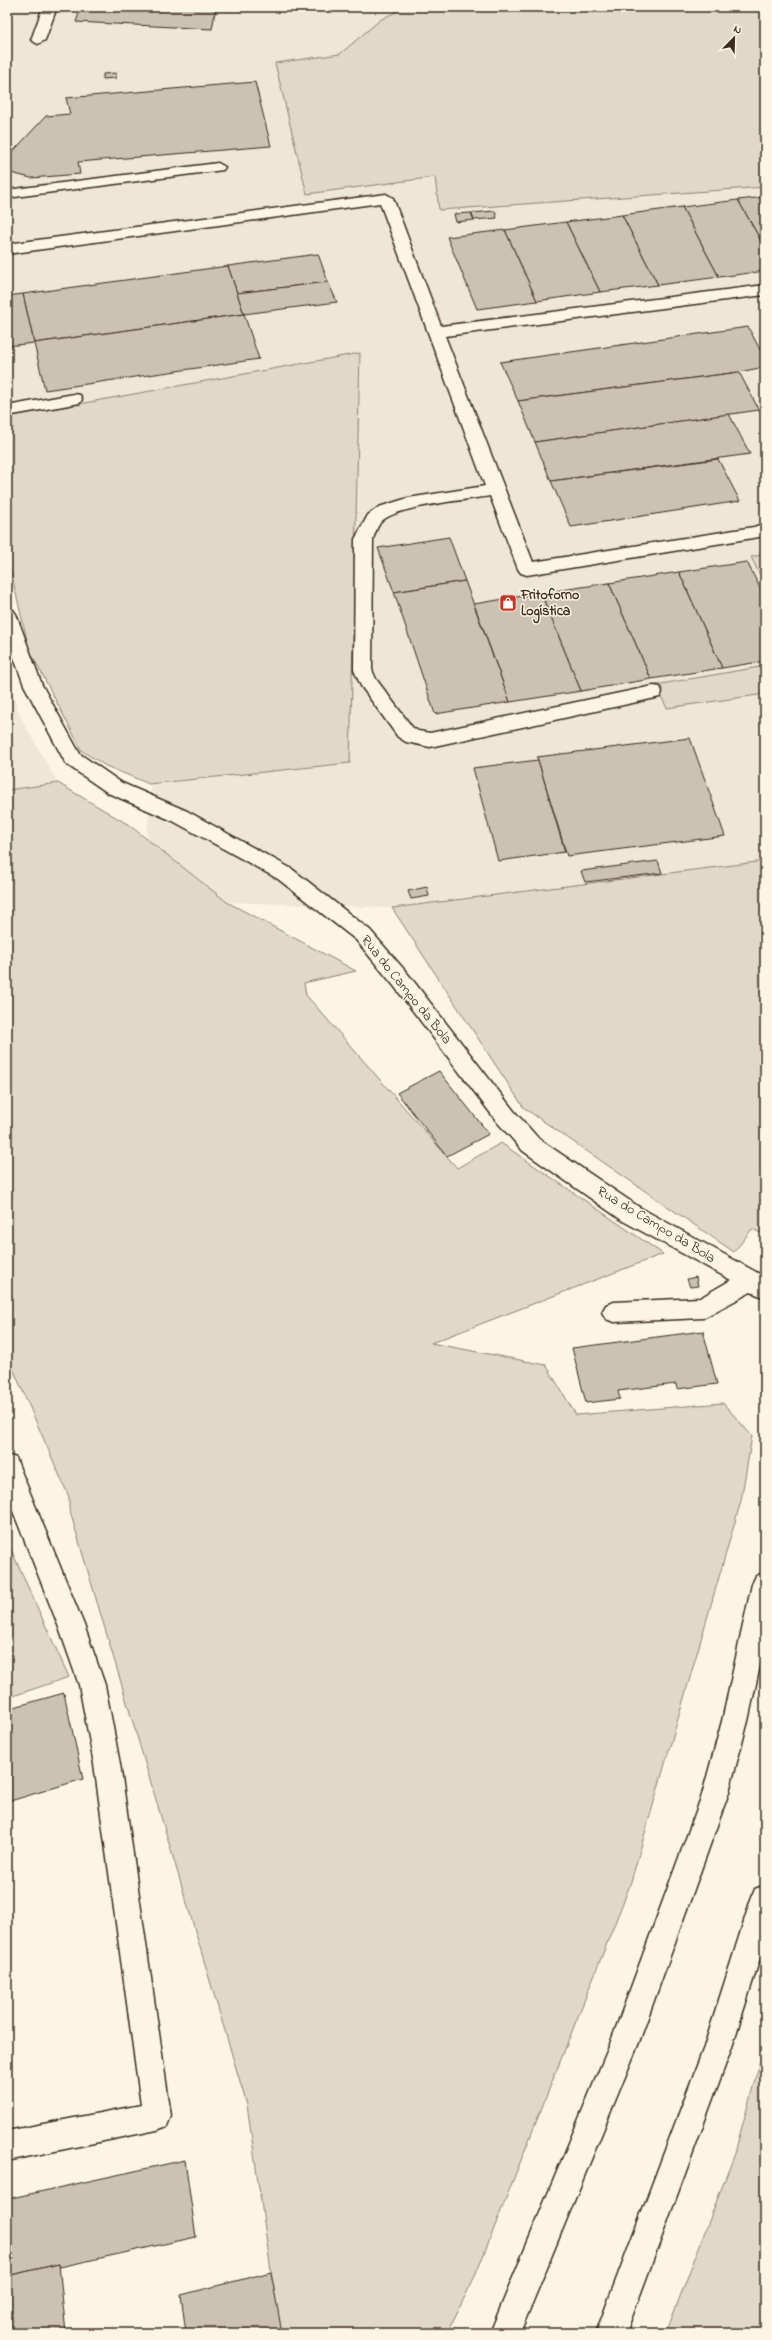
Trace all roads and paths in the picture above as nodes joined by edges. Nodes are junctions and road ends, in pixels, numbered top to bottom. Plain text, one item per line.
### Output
1 (50, 7) edge
2 (38, 40) dead end
3 (218, 167) dead end
4 (7, 194) edge
5 (7, 249) edge
6 (765, 290) edge
7 (436, 332) junction
8 (74, 399) dead end
9 (7, 411) edge
10 (495, 490) junction
11 (765, 529) edge
12 (7, 614) edge
13 (654, 692) dead end
14 (758, 1284) edge
15 (614, 1312) dead end
16 (7, 1466) edge
17 (765, 1584) edge
18 (765, 1899) edge
19 (7, 2146) edge
20 (505, 2333) edge
21 (611, 2333) edge

1 - 2 street
3 - 4 street
5 - 7 street
6 - 7 street
7 - 10 street
8 - 9 street
10 - 11 street
10 - 13 street
12 - 14 street, Rua do Campo da Bola
14 - 15 street
16 - 19 street
17 - 20 street
18 - 21 street

